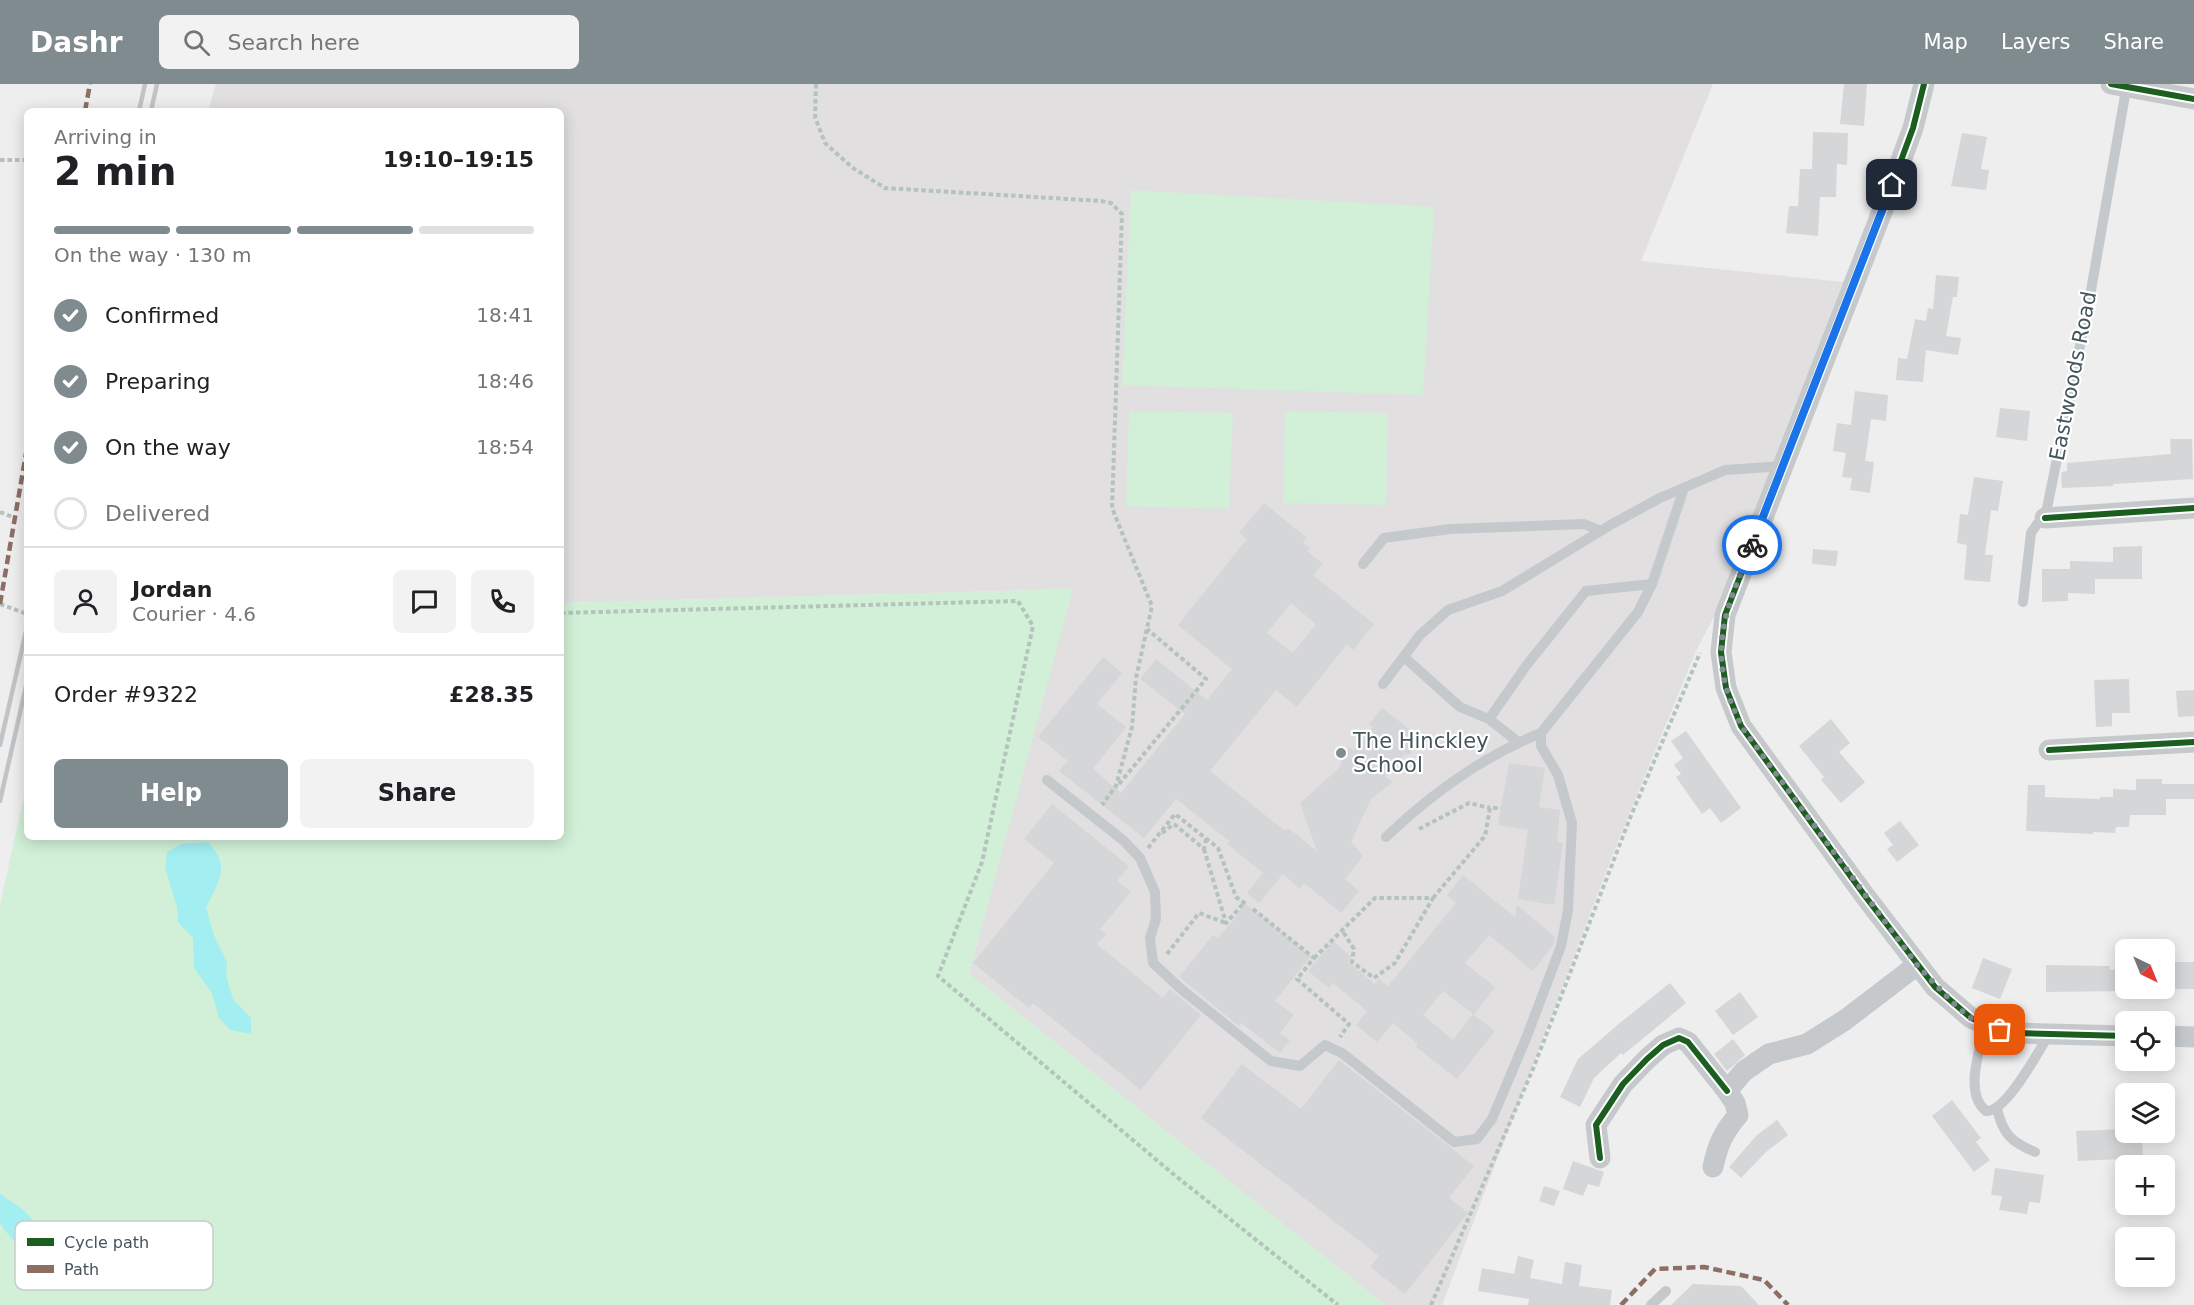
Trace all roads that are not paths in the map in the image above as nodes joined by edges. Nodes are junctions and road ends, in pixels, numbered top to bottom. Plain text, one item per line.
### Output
1 (1924, 84) edge
2 (2121, 85) edge
3 (2194, 99) edge
4 (1782, 466) junction
5 (1684, 488) junction
6 (2194, 508) edge
7 (2045, 518) junction
8 (1601, 531) junction
9 (1364, 564) dead end
10 (1652, 584) junction
11 (2023, 602) dead end
12 (1404, 657) junction
13 (1383, 684) dead end
14 (1489, 719) junction
15 (1541, 733) junction
16 (1518, 742) junction
17 (2194, 742) edge
18 (2049, 750) dead end
19 (1047, 780) dead end
20 (1386, 837) dead end
21 (1917, 965) junction
22 (1984, 1024) junction
23 (2115, 1035) edge
24 (2048, 1036) junction
25 (2175, 1036) edge
26 (2194, 1037) edge
27 (1727, 1091) junction
28 (1997, 1109) junction
29 (2035, 1152) dead end
30 (1600, 1158) dead end
31 (1713, 1167) dead end
32 (1666, 1291) dead end
33 (1651, 1305) edge

1 - 4 street
2 - 3 street
2 - 7 lane, Eastwoods Road
4 - 5 lane
4 - 21 street
5 - 8 lane
5 - 10 lane
6 - 7 street
7 - 11 lane
8 - 9 lane
8 - 12 lane
10 - 14 lane
10 - 15 lane
12 - 13 lane
12 - 14 lane
14 - 16 lane
15 - 16 lane
15 - 19 lane
16 - 20 lane
17 - 18 street
21 - 22 street
21 - 27 street
22 - 24 street
22 - 28 lane
23 - 24 street
24 - 28 lane
25 - 26 street
27 - 30 street
27 - 31 street
28 - 29 lane
32 - 33 lane

